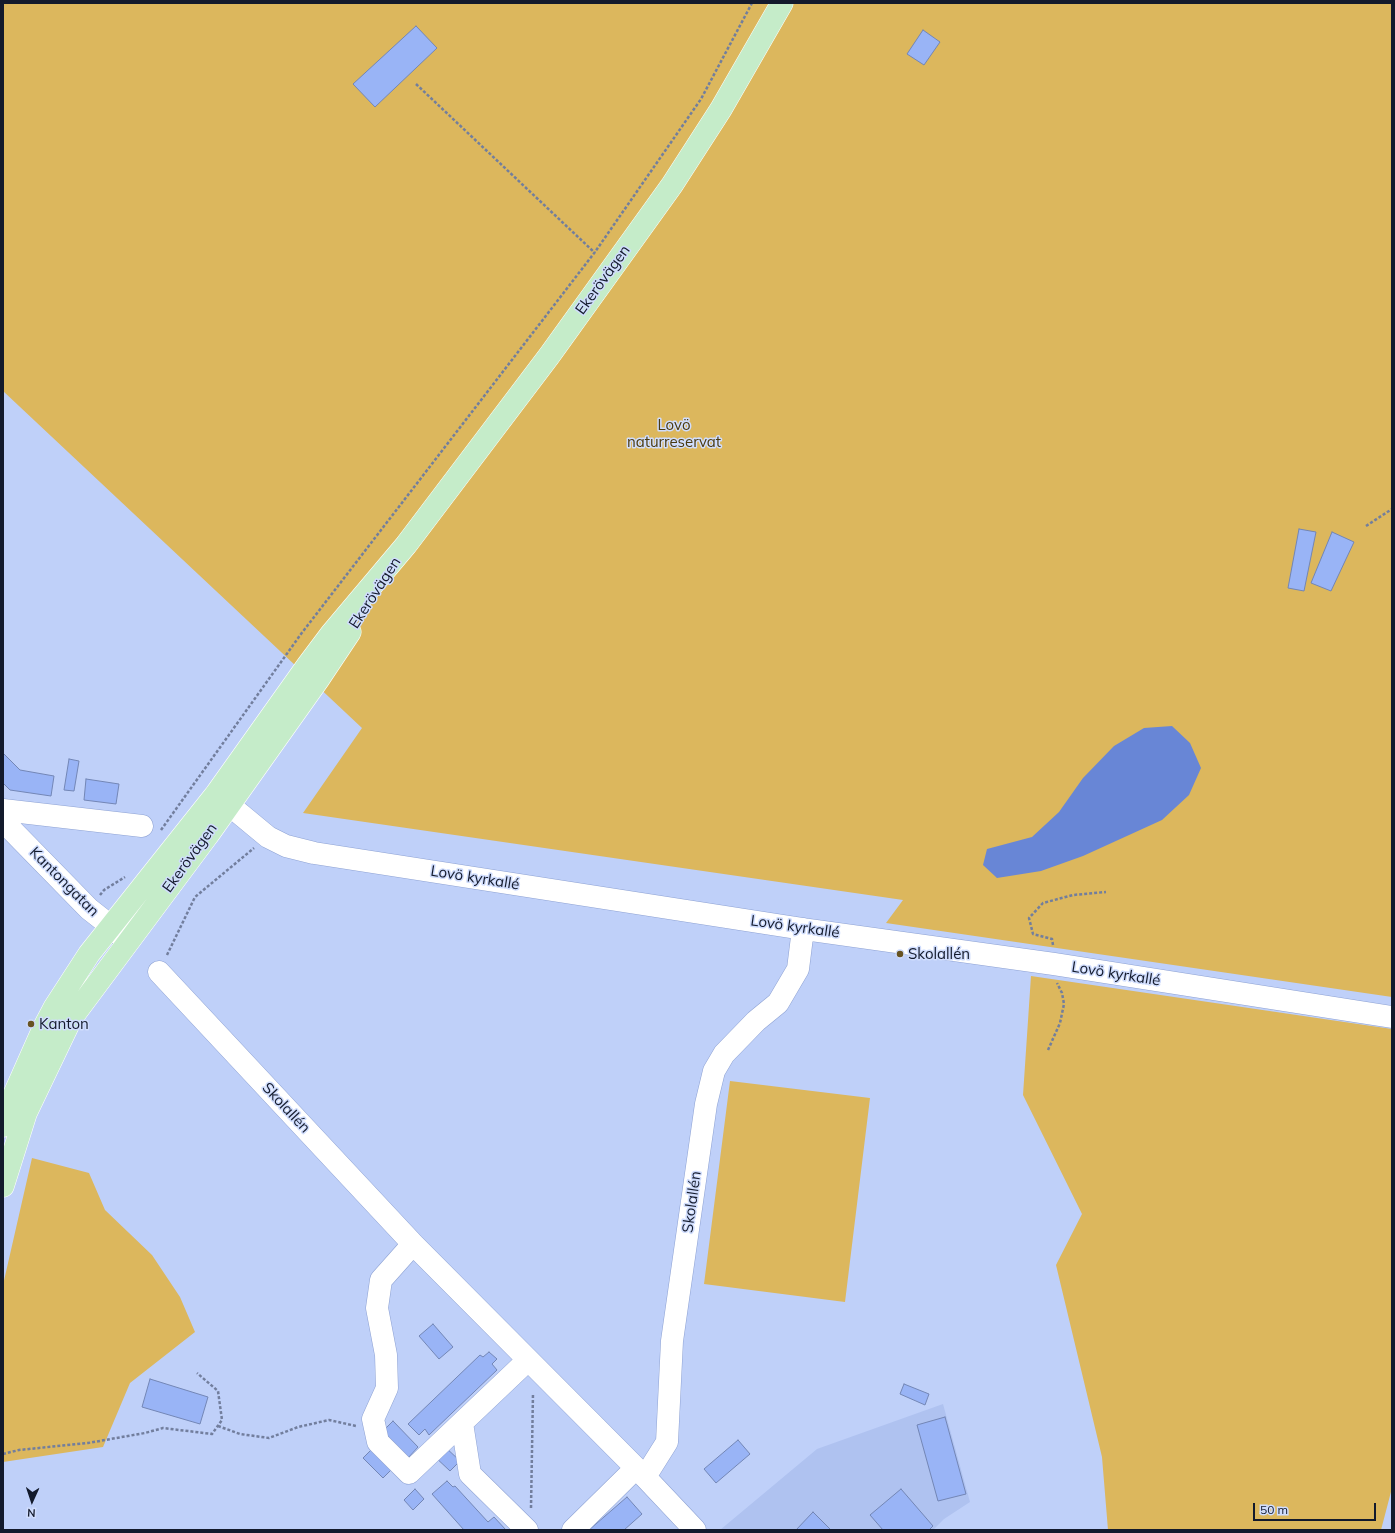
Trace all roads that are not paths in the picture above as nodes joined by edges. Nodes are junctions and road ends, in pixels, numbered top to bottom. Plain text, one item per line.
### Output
1 (782, 3) edge
2 (222, 799) junction
3 (3, 810) edge
4 (3, 821) edge
5 (151, 828) road end
6 (112, 926) junction
7 (802, 929) junction
8 (127, 942) junction
9 (159, 972) road end
10 (1392, 1017) edge
11 (3, 1126) edge
12 (3, 1186) edge
13 (413, 1244) junction
14 (531, 1363) junction
15 (462, 1423) junction
16 (640, 1473) junction
17 (529, 1522) edge
18 (573, 1530) edge
19 (695, 1530) edge

1 - 2 main road, Ekerövägen
2 - 6 main road, Ekerövägen
2 - 7 street, Lovö kyrkallé
2 - 8 main road, Ekerövägen
3 - 5 street
4 - 6 street, Kantongatan
6 - 8 street, Kantongatan
6 - 11 main road, Ekerövägen
7 - 10 street, Lovö kyrkallé
7 - 16 street, Skolallén
8 - 12 main road, Ekerövägen
9 - 13 street, Skolallén
13 - 14 street, Skolallén
13 - 15 street
14 - 15 street
14 - 16 street, Skolallén
15 - 17 street
16 - 18 street, Skolallén
16 - 19 street, Skolallén

